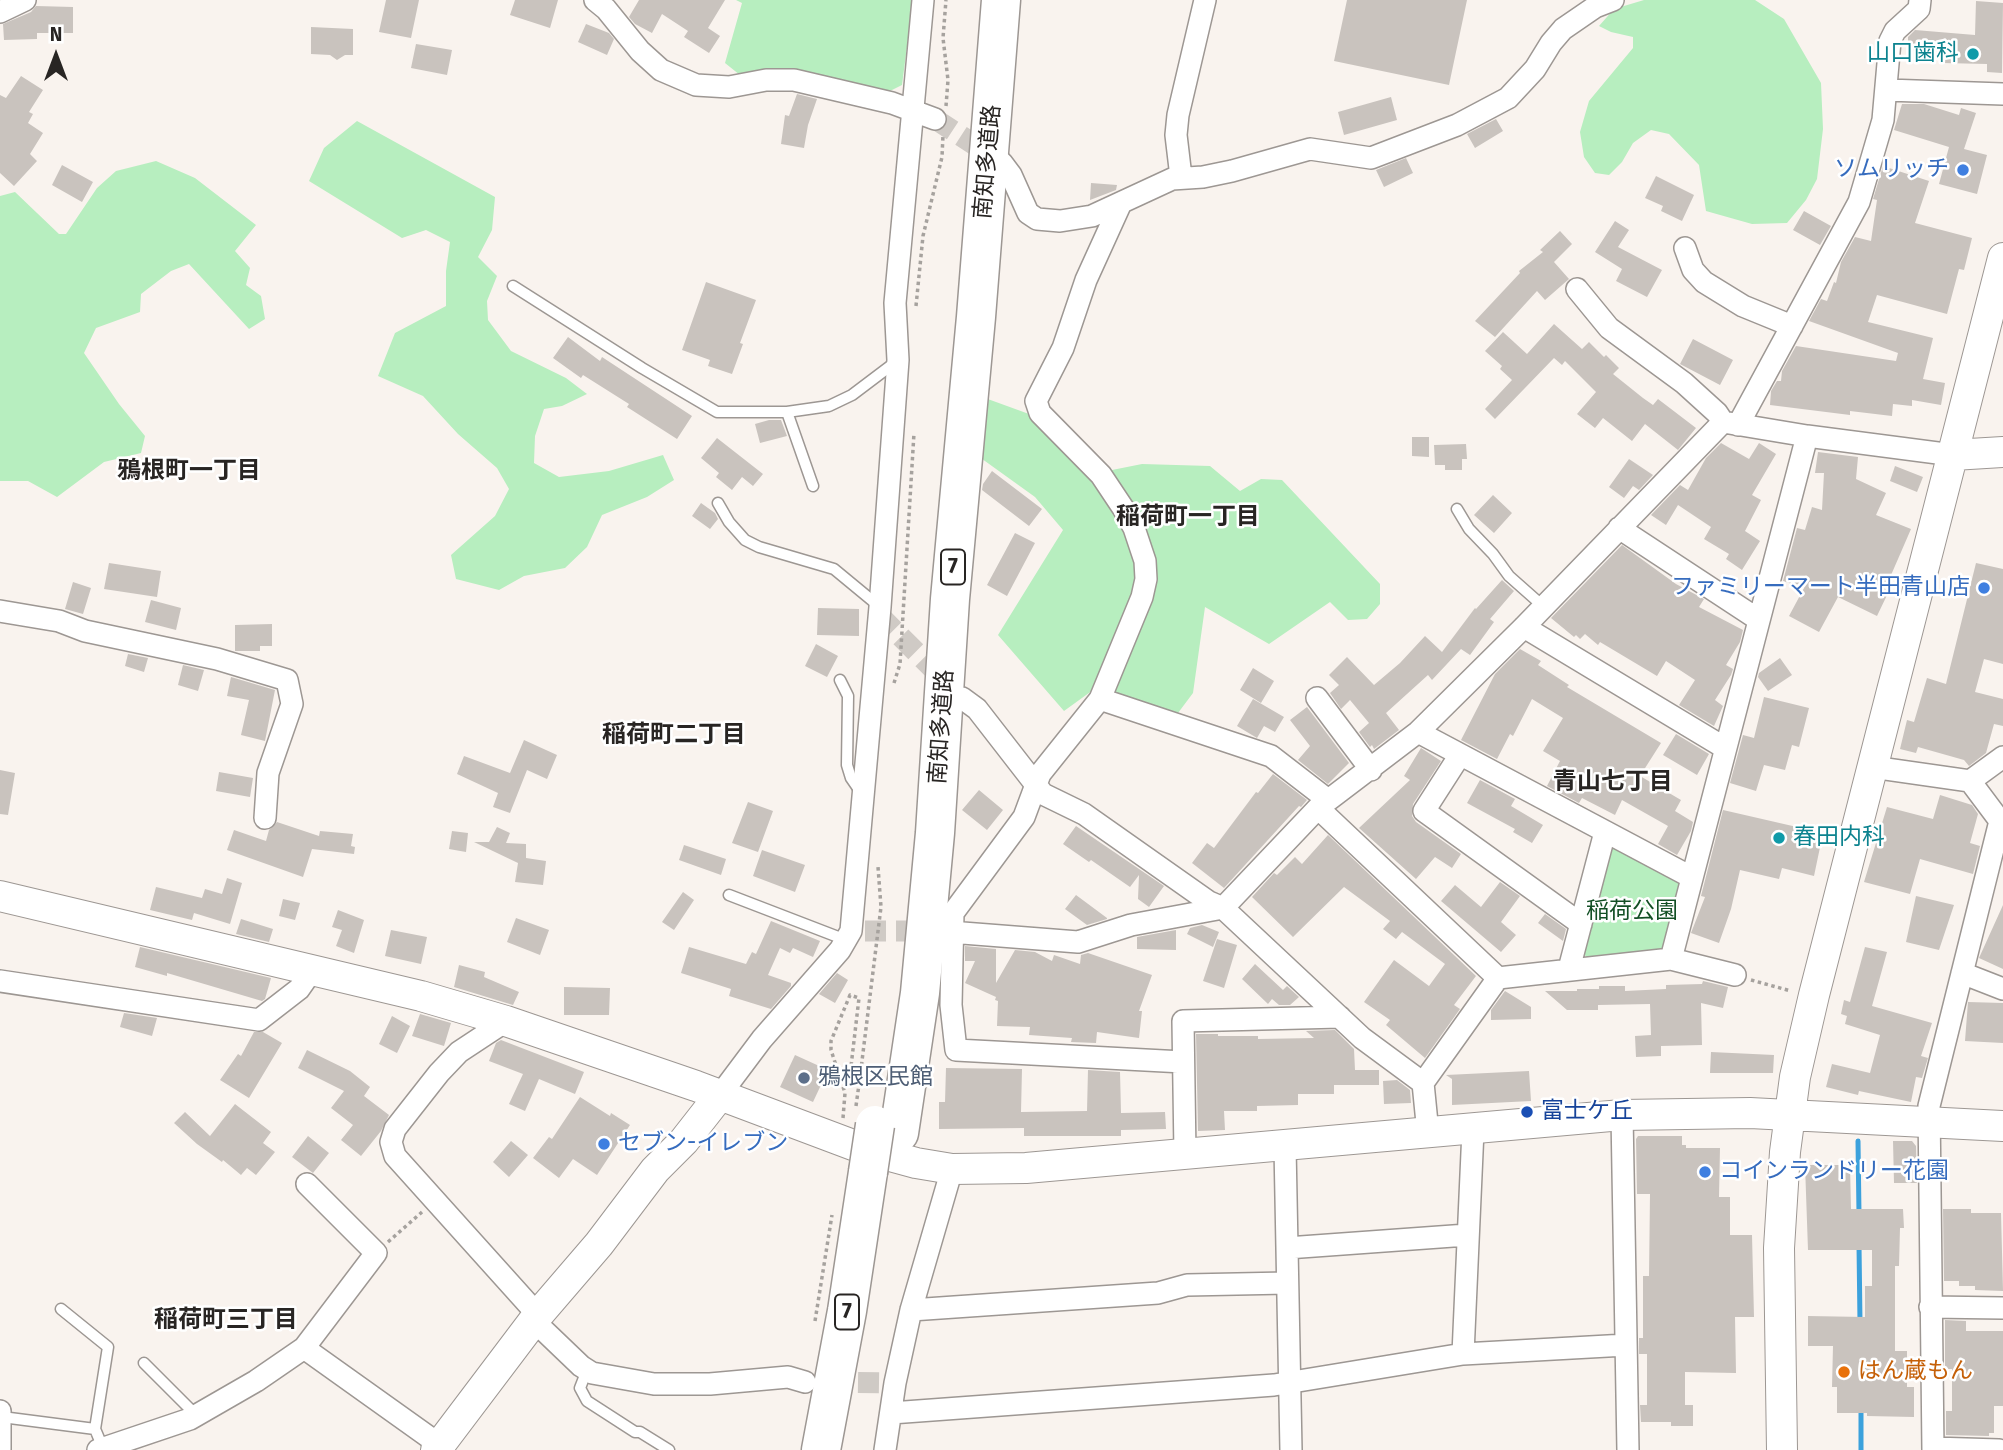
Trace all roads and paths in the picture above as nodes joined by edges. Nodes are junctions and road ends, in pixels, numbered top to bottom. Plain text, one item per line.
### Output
1 (25, 0) edge
2 (596, 0) edge
3 (923, 0) edge
4 (975, 0) edge
5 (1001, 0) edge
6 (1205, 0) edge
7 (1613, 0) edge
8 (1920, 0) edge
9 (0, 12) edge
10 (1887, 90) junction
11 (2003, 94) edge
12 (913, 111) junction
13 (935, 119) tunnel mouth
14 (1002, 163) tunnel mouth
15 (1181, 177) junction
16 (1121, 203) junction
17 (1685, 248) dead end
18 (2003, 258) edge
19 (513, 286) dead end
20 (1577, 289) dead end
21 (1791, 326) junction
22 (898, 360) junction
23 (787, 412) junction
24 (1730, 423) junction
25 (1807, 436) junction
26 (2003, 452) edge
27 (1953, 455) junction
28 (813, 486) dead end
29 (718, 503) dead end
30 (1457, 509) dead end
31 (1619, 528) junction
32 (880, 607) junction
33 (1544, 607) junction
34 (0, 611) edge
35 (1759, 620) junction
36 (1524, 628) junction
37 (840, 680) dead end
38 (962, 698) tunnel mouth
39 (1317, 698) dead end
40 (1100, 699) junction
41 (1418, 732) junction
42 (1726, 748) junction
43 (1460, 755) junction
44 (2003, 757) edge
45 (1872, 767) junction
46 (1371, 770) junction
47 (1970, 781) junction
48 (1037, 787) junction
49 (863, 796) junction
50 (1323, 804) junction
51 (265, 818) dead end
52 (2001, 823) edge
53 (1605, 832) junction
54 (1691, 877) junction
55 (729, 895) dead end
56 (0, 896) edge
57 (1223, 908) junction
58 (1581, 924) junction
59 (944, 931) junction
60 (854, 934) junction
61 (1671, 959) junction
62 (313, 969) junction
63 (1569, 969) junction
64 (1962, 973) junction
65 (1735, 975) joint
66 (1498, 978) junction
67 (0, 981) edge
68 (2003, 989) edge
69 (1797, 992) dead end
70 (1340, 1017) junction
71 (506, 1021) junction
72 (1183, 1062) junction
73 (860, 1077) dead end
74 (1423, 1083) junction
75 (719, 1095) junction
76 (1622, 1115) junction
77 (1789, 1115) junction
78 (1928, 1122) junction
79 (2003, 1126) edge
80 (872, 1128) junction
81 (1473, 1130) junction
82 (1428, 1133) junction
83 (1285, 1147) junction
84 (1185, 1154) junction
85 (952, 1169) junction
86 (880, 1176) junction
87 (307, 1184) dead end
88 (435, 1202) junction
89 (1467, 1236) junction
90 (1287, 1248) junction
91 (376, 1253) junction
92 (1287, 1283) junction
93 (1930, 1307) junction
94 (2003, 1308) edge
95 (61, 1309) dead end
96 (911, 1310) junction
97 (536, 1318) junction
98 (1626, 1345) junction
99 (304, 1348) junction
100 (1463, 1354) junction
101 (144, 1363) dead end
102 (587, 1370) junction
103 (805, 1382) tunnel mouth
104 (1289, 1382) junction
105 (891, 1413) junction
106 (1, 1414) edge
107 (196, 1415) junction
108 (99, 1442) edge
109 (438, 1447) edge
110 (0, 1449) edge
111 (1933, 1449) edge
112 (669, 1450) edge
113 (821, 1450) edge
114 (846, 1450) edge
115 (885, 1450) edge
116 (1291, 1450) edge
117 (1628, 1450) edge
118 (1782, 1450) edge
119 (1999, 1450) edge

1 - 9 street
2 - 12 street
3 - 12 street
4 - 80 highway, 南知多道路 / 7
5 - 80 highway, 南知多道路 / 7
6 - 15 street
7 - 15 street
8 - 10 street
10 - 11 street
10 - 21 street
12 - 13 street
12 - 22 street
14 - 16 street
15 - 16 street
16 - 40 street
17 - 21 street
18 - 27 street
19 - 23 lane
20 - 24 street
21 - 24 street
22 - 23 lane
22 - 32 street
23 - 28 lane
24 - 25 street
24 - 31 street
25 - 27 street
25 - 35 street
26 - 27 street
27 - 45 street
29 - 32 lane
30 - 33 lane
31 - 33 street
31 - 35 street
32 - 49 street
33 - 36 street
34 - 51 street
35 - 42 street
36 - 41 street
36 - 42 street
37 - 49 lane
38 - 48 street
39 - 46 street
40 - 48 street
40 - 50 street
41 - 43 street
41 - 46 street
42 - 54 street
43 - 53 street
43 - 58 street
44 - 47 street
45 - 47 street
45 - 77 street
46 - 50 street
47 - 52 street
48 - 57 street
48 - 59 street
49 - 60 street
50 - 57 street
50 - 66 street
52 - 64 street
53 - 54 street
53 - 58 street
54 - 61 street
55 - 60 lane
56 - 62 street
57 - 59 street
57 - 70 street
58 - 63 street
59 - 72 street
60 - 75 street
61 - 63 street
61 - 65 street
62 - 67 street
62 - 71 street
63 - 66 street
64 - 68 street
64 - 78 street
65 - 69 path
66 - 74 street
70 - 72 street
70 - 74 street
71 - 75 street
71 - 88 street
72 - 84 street
73 - 80 path
74 - 82 street
75 - 85 street
75 - 97 street
76 - 77 street
76 - 81 street
76 - 98 street
77 - 78 street
77 - 118 street
78 - 79 street
78 - 93 street
80 - 86 highway, 南知多道路 / 7, bridge
81 - 82 street
81 - 89 street
82 - 83 street
83 - 84 street
83 - 90 street
84 - 85 street
85 - 96 street
86 - 113 highway, 南知多道路 / 7
86 - 114 highway, 南知多道路 / 7
87 - 91 street
88 - 91 path
88 - 97 street
89 - 90 street
89 - 100 street
90 - 92 street
91 - 99 street
92 - 96 street
92 - 104 street
93 - 94 street
93 - 111 street
95 - 108 lane
96 - 105 street
97 - 102 street
97 - 109 street
98 - 100 street
98 - 117 street
99 - 107 street
99 - 109 street
100 - 104 street
101 - 107 lane
102 - 103 street
102 - 112 lane
104 - 105 street
104 - 116 street
105 - 115 street
106 - 108 lane
106 - 110 street
107 - 108 street
111 - 119 street

